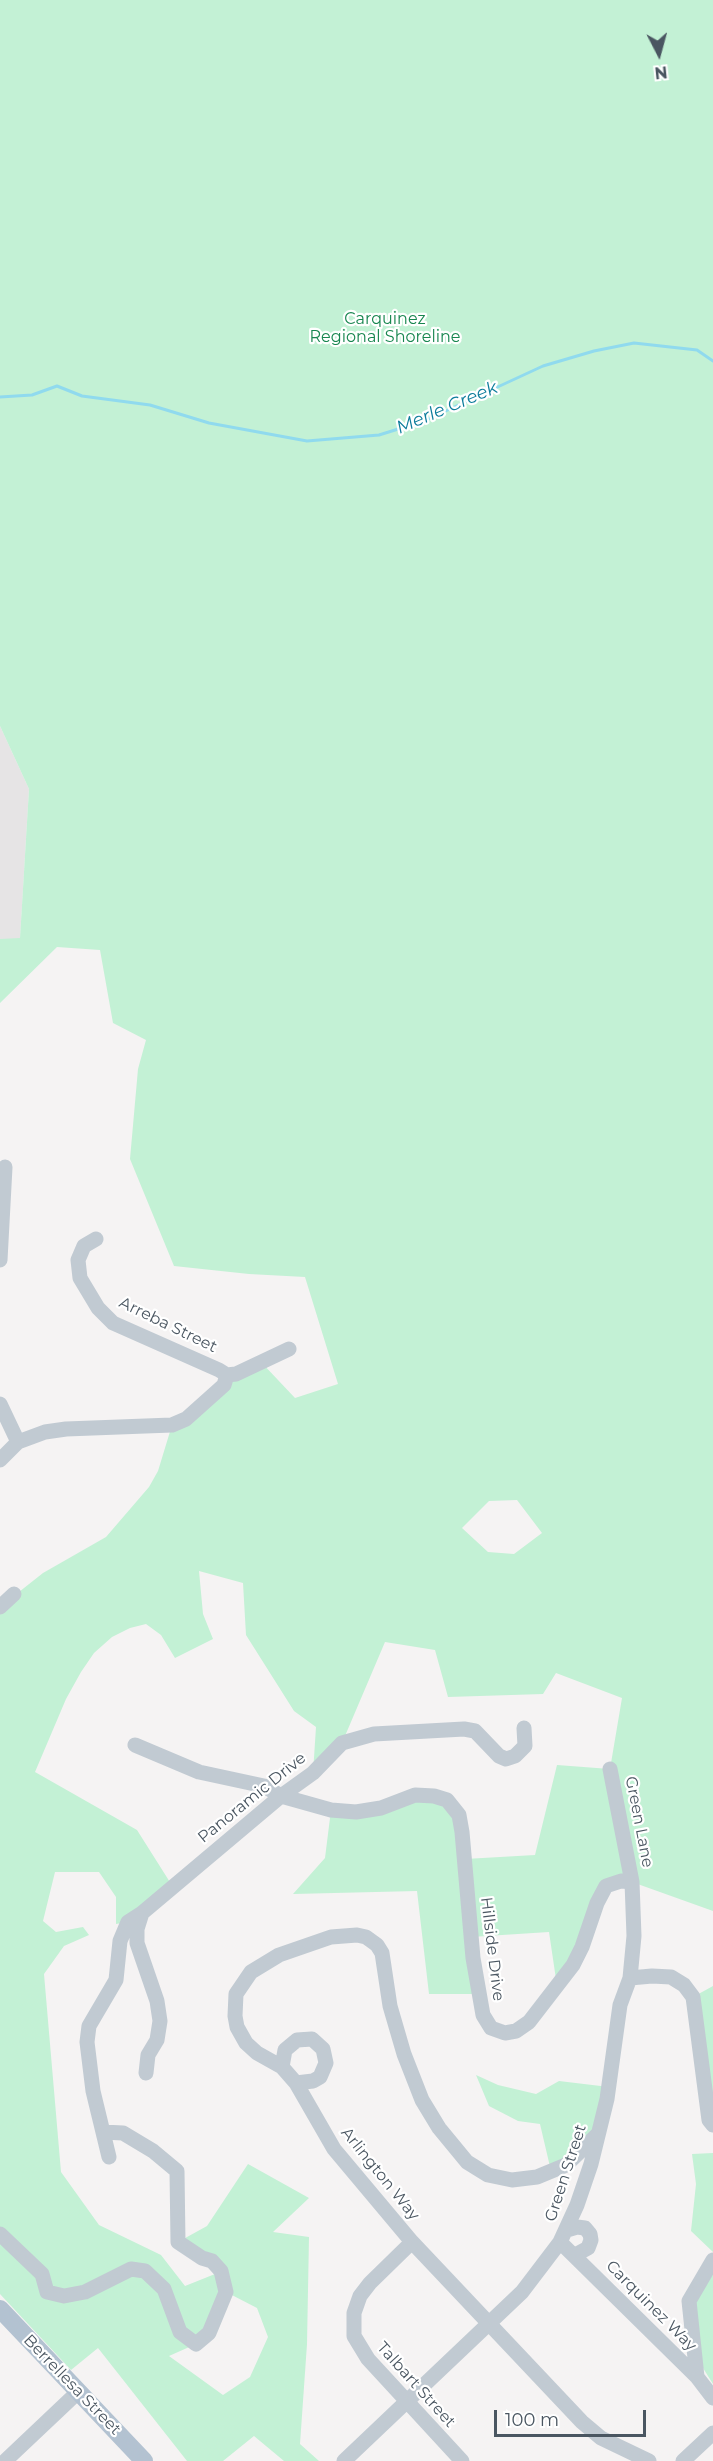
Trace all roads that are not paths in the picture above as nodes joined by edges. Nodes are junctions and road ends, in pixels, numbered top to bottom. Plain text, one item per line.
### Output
1 (5, 1167) dead end
2 (96, 1239) dead end
3 (0, 1260) edge
4 (289, 1349) dead end
5 (226, 1375) junction
6 (0, 1404) edge
7 (18, 1442) junction
8 (0, 1460) edge
9 (14, 1594) dead end
10 (0, 1607) edge
11 (524, 1728) dead end
12 (135, 1745) dead end
13 (610, 1769) dead end
14 (298, 1785) junction
15 (281, 1796) junction
16 (302, 1801) junction
17 (632, 1882) junction
18 (142, 1913) junction
19 (630, 1978) junction
20 (282, 2067) junction
21 (146, 2073) dead end
22 (296, 2083) junction
23 (713, 2125) edge
24 (103, 2132) junction
25 (598, 2134) junction
26 (109, 2157) dead end
27 (0, 2234) edge
28 (564, 2236) junction
29 (412, 2242) junction
30 (575, 2255) junction
31 (713, 2260) edge
32 (0, 2309) edge
33 (489, 2325) junction
34 (697, 2377) junction
35 (78, 2392) junction
36 (713, 2398) edge
37 (407, 2402) junction
38 (713, 2433) edge
39 (5, 2461) edge
40 (144, 2461) edge
41 (344, 2461) edge
42 (462, 2461) edge
43 (649, 2461) edge
44 (683, 2461) edge

1 - 3 street
2 - 5 street, Arreba Street
4 - 5 street
5 - 7 street, Arreba Street
6 - 7 street
7 - 8 street, Arreba Street
9 - 10 street
11 - 14 street, Panoramic Drive
12 - 15 street, Hillside Drive
13 - 17 street, Green Lane
14 - 15 street, Panoramic Drive
14 - 16 street
15 - 16 street, Hillside Drive
15 - 18 street, Panoramic Drive
16 - 17 street, Hillside Drive
17 - 19 street, Green Street
18 - 21 street
18 - 24 street, Panoramic Drive
19 - 23 street
19 - 25 street, Green Street
20 - 22 street, Arlington Way
20 - 22 street
20 - 25 street, Arlington Way
22 - 29 street, Arlington Way
24 - 26 street, Panoramic Drive
24 - 27 street
25 - 28 street, Green Street
28 - 30 street, Carquinez Way
28 - 30 street
28 - 33 street, Green Street
29 - 33 street, Arlington Way
29 - 37 street, Talbart Street
30 - 34 street, Carquinez Way
31 - 34 street
32 - 35 main road, Berrellesa Street
33 - 37 street, Green Street
33 - 43 street, Arlington Way
34 - 36 street, Carquinez Way
35 - 39 street
35 - 40 main road, Berrellesa Street
37 - 41 street, Green Street
37 - 42 street, Talbart Street
38 - 44 street

